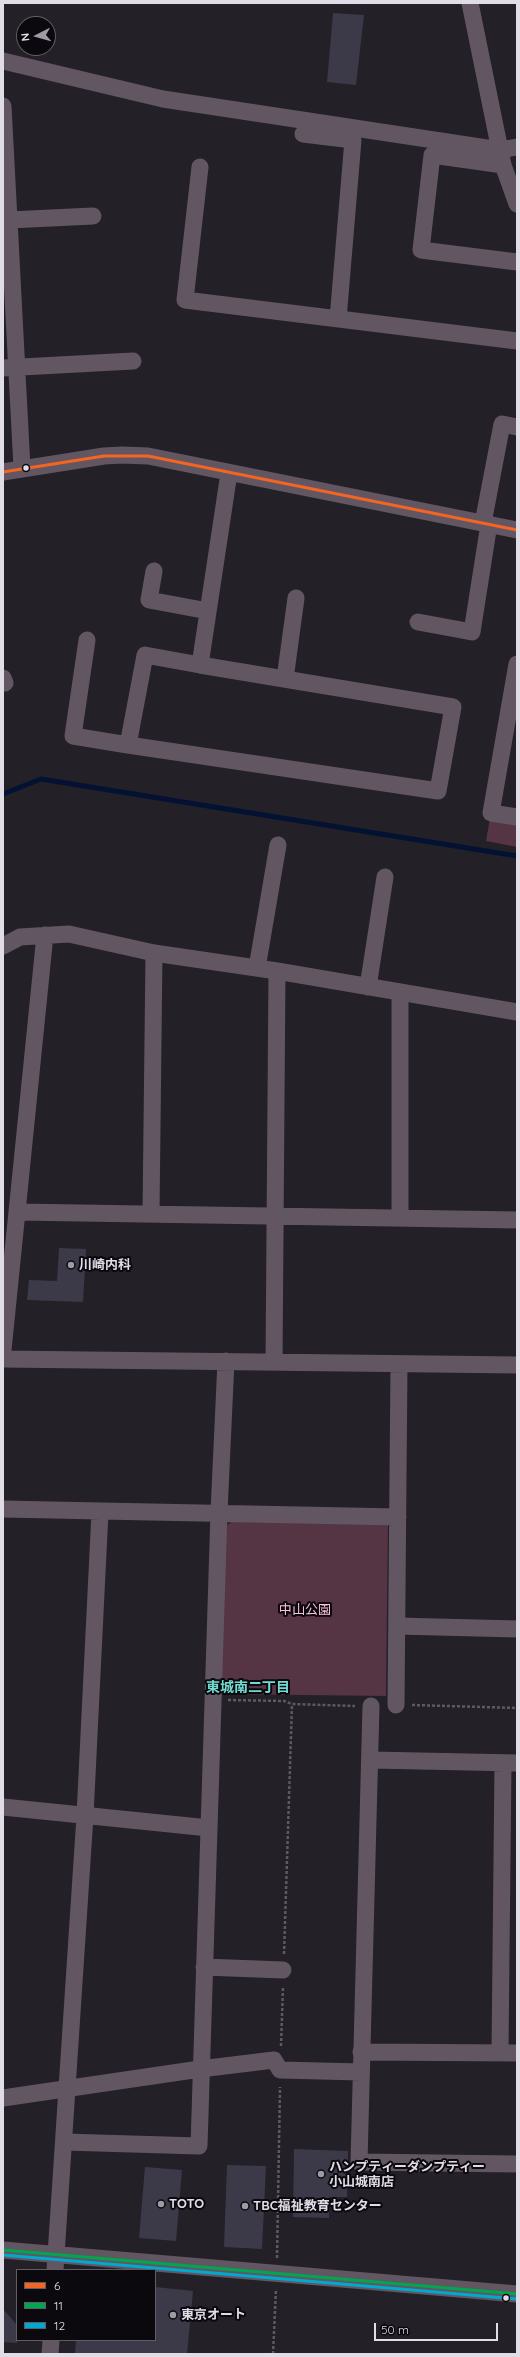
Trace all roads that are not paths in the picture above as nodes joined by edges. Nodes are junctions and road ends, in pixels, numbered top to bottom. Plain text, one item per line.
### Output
1 (470, 3) edge
2 (3, 61) edge
3 (3, 106) edge
4 (304, 134) dead end
5 (507, 154) edge
6 (200, 167) dead end
7 (5, 197) edge
8 (517, 204) edge
9 (92, 216) dead end
10 (9, 220) junction
11 (517, 262) edge
12 (338, 319) junction
13 (517, 341) edge
14 (133, 361) dead end
15 (10, 368) edge
16 (517, 427) edge
17 (22, 468) junction
18 (3, 472) edge
19 (229, 472) junction
20 (486, 523) junction
21 (517, 530) edge
22 (154, 571) dead end
23 (296, 598) dead end
24 (208, 611) junction
25 (418, 622) dead end
26 (87, 640) dead end
27 (517, 664) edge
28 (200, 665) junction
29 (285, 679) junction
30 (128, 745) junction
31 (517, 817) edge
32 (278, 845) dead end
33 (385, 877) dead end
34 (45, 935) junction
35 (3, 946) edge
36 (154, 953) junction
37 (257, 968) junction
38 (277, 971) junction
39 (368, 987) junction
40 (400, 992) junction
41 (517, 1012) edge
42 (18, 1212) junction
43 (151, 1214) junction
44 (275, 1216) junction
45 (400, 1217) junction
46 (517, 1220) edge
47 (3, 1350) edge
48 (3, 1359) edge
49 (226, 1361) junction
50 (274, 1362) junction
51 (399, 1364) junction
52 (517, 1365) edge
53 (3, 1509) edge
54 (100, 1512) junction
55 (219, 1512) junction
56 (398, 1517) junction
57 (397, 1626) junction
58 (517, 1629) edge
59 (396, 1705) dead end
60 (371, 1706) dead end
61 (371, 1760) junction
62 (510, 1763) edge
63 (3, 1807) edge
64 (85, 1816) junction
65 (209, 1828) junction
66 (204, 1967) junction
67 (284, 1970) road end
68 (361, 2052) junction
69 (509, 2053) edge
70 (200, 2068) junction
71 (361, 2072) junction
72 (68, 2089) junction
73 (3, 2098) edge
74 (64, 2142) junction
75 (517, 2164) edge
76 (3, 2250) edge
77 (56, 2262) edge
78 (517, 2294) edge
79 (51, 2341) edge
80 (50, 2354) edge

1 - 5 street
2 - 5 street
3 - 7 street
4 - 12 street
5 - 8 street
5 - 11 street
6 - 12 street
7 - 10 street
9 - 10 street
10 - 15 street
12 - 13 street
14 - 15 street
15 - 17 street
16 - 20 street
17 - 18 street
17 - 19 street
19 - 20 street
19 - 24 street
20 - 21 street
20 - 25 street
22 - 24 street
23 - 29 street
24 - 28 street
26 - 30 street
27 - 31 street
28 - 29 street
28 - 30 street
29 - 30 street
32 - 37 street
33 - 39 street
34 - 35 street
34 - 36 street
34 - 42 street
36 - 37 street
36 - 43 street
37 - 38 street
38 - 39 street
38 - 44 street
39 - 40 street
40 - 41 street
40 - 45 street
42 - 43 street
42 - 47 street
43 - 44 street
44 - 45 street
44 - 50 street
45 - 46 street
48 - 49 street
49 - 50 street
49 - 55 street
50 - 51 street
51 - 52 street
51 - 56 street
53 - 54 street
54 - 55 street
54 - 64 street
55 - 56 street
55 - 65 street
56 - 57 street
57 - 58 street
57 - 59 street
60 - 61 street
61 - 62 street
61 - 68 street
62 - 69 street
63 - 64 street
64 - 65 street
64 - 72 street
65 - 66 street
66 - 67 street
66 - 70 street
68 - 69 street
68 - 71 street
70 - 71 street
70 - 72 street
70 - 74 street
71 - 75 street
72 - 73 street
72 - 74 street
74 - 77 street
76 - 77 street
77 - 78 street
79 - 80 street

